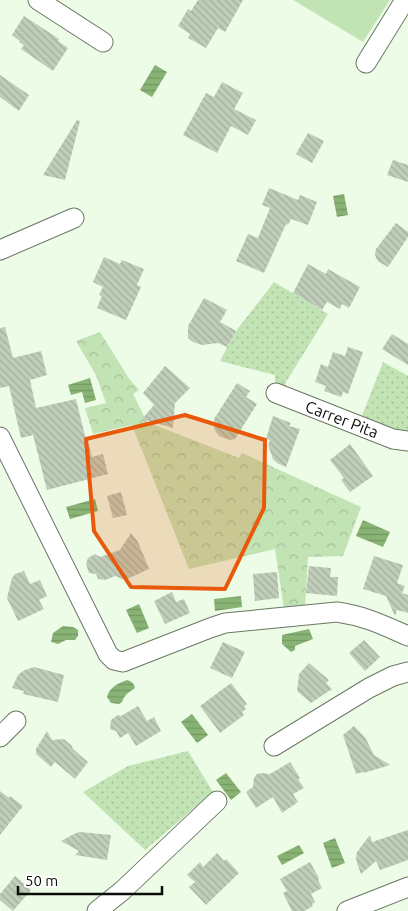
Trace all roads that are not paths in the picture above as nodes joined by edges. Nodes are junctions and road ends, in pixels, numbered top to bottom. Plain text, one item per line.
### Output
1 (38, 0) edge
2 (405, 0) edge
3 (103, 42) dead end
4 (366, 63) dead end
5 (74, 218) dead end
6 (0, 250) edge
7 (276, 394) dead end
8 (0, 436) edge
9 (408, 441) edge
10 (408, 636) edge
11 (408, 672) edge
12 (16, 722) dead end
13 (0, 737) edge
14 (274, 746) dead end
15 (217, 801) dead end
16 (408, 887) edge
17 (97, 911) edge
18 (347, 911) edge

1 - 3 street
2 - 4 street
5 - 6 street
7 - 9 street, Carrer Pita
8 - 10 street
11 - 14 street
12 - 13 street
15 - 17 street
16 - 18 street

